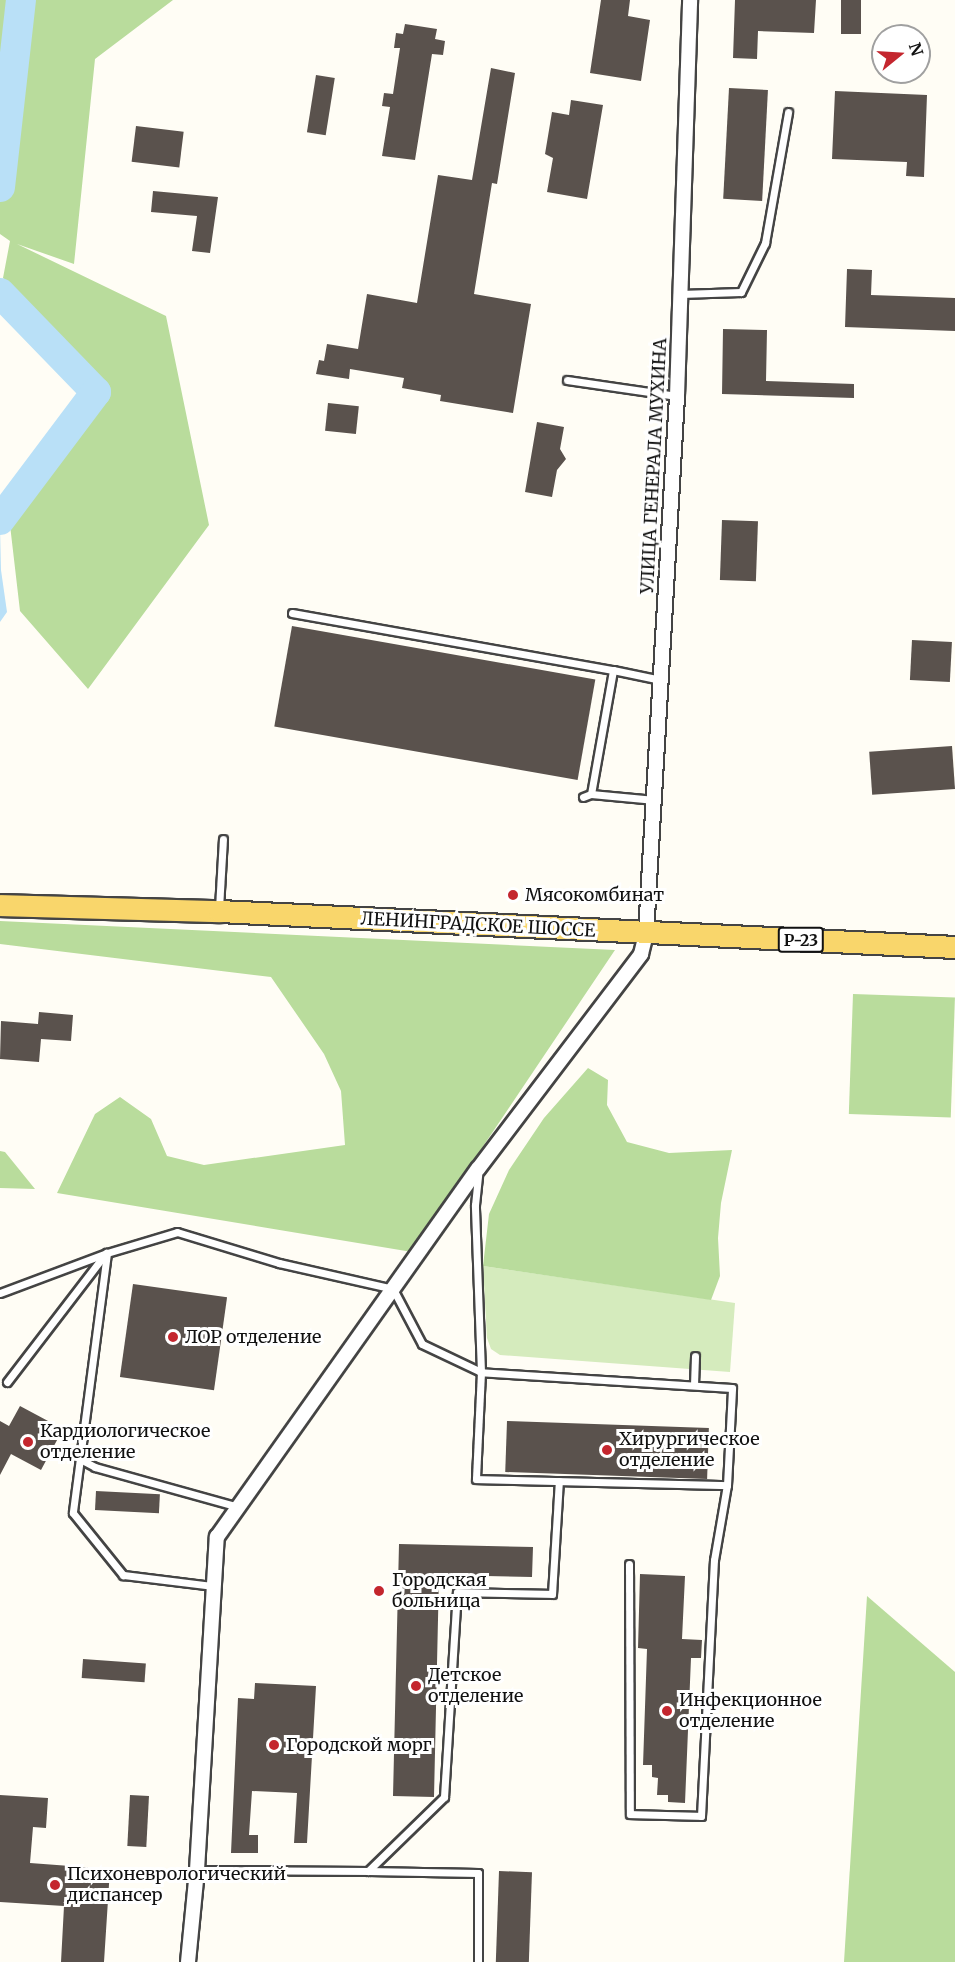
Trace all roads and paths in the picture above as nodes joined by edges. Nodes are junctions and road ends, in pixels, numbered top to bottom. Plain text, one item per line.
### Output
1 (690, 0) edge
2 (788, 112) dead end
3 (681, 294) junction
4 (567, 380) dead end
5 (677, 396) junction
6 (292, 613) dead end
7 (613, 669) junction
8 (661, 681) junction
9 (655, 800) junction
10 (223, 839) dead end
11 (0, 905) edge
12 (219, 911) junction
13 (646, 934) junction
14 (955, 947) edge
15 (478, 1169) junction
16 (107, 1253) junction
17 (393, 1289) junction
18 (0, 1293) edge
19 (695, 1356) dead end
20 (481, 1372) junction
21 (7, 1382) dead end
22 (694, 1385) junction
23 (80, 1459) junction
24 (559, 1481) junction
25 (727, 1485) junction
26 (238, 1507) junction
27 (629, 1564) dead end
28 (212, 1586) junction
29 (197, 1870) junction
30 (368, 1870) junction
31 (188, 1962) edge
32 (478, 1962) edge

1 - 3 street, УЛИЦА ГЕНЕРАЛА МУХИНА
2 - 3 lane
3 - 5 street, УЛИЦА ГЕНЕРАЛА МУХИНА
4 - 5 lane
5 - 8 street, УЛИЦА ГЕНЕРАЛА МУХИНА
6 - 7 lane
7 - 8 lane
7 - 9 lane
8 - 9 street, УЛИЦА ГЕНЕРАЛА МУХИНА
9 - 13 street, УЛИЦА ГЕНЕРАЛА МУХИНА
10 - 12 lane
11 - 12 main road, ЛЕНИНГРАДСКОЕ ШОССЕ
12 - 13 main road, ЛЕНИНГРАДСКОЕ ШОССЕ
13 - 14 main road, ЛЕНИНГРАДСКОЕ ШОССЕ / Р-23
13 - 15 street, УЛИЦА ГЕНЕРАЛА МУХИНА
15 - 17 street, УЛИЦА ГЕНЕРАЛА МУХИНА
15 - 20 lane
16 - 17 lane
16 - 18 lane
16 - 21 lane
16 - 23 lane
17 - 20 lane
17 - 26 street, УЛИЦА ГЕНЕРАЛА МУХИНА
19 - 22 lane
20 - 22 lane
20 - 24 lane
22 - 25 lane
23 - 26 lane
23 - 28 lane
24 - 25 lane
24 - 30 lane
25 - 27 lane
26 - 28 street, УЛИЦА ГЕНЕРАЛА МУХИНА
28 - 29 street, УЛИЦА ГЕНЕРАЛА МУХИНА
29 - 30 lane
29 - 31 street, УЛИЦА ГЕНЕРАЛА МУХИНА
30 - 32 lane

